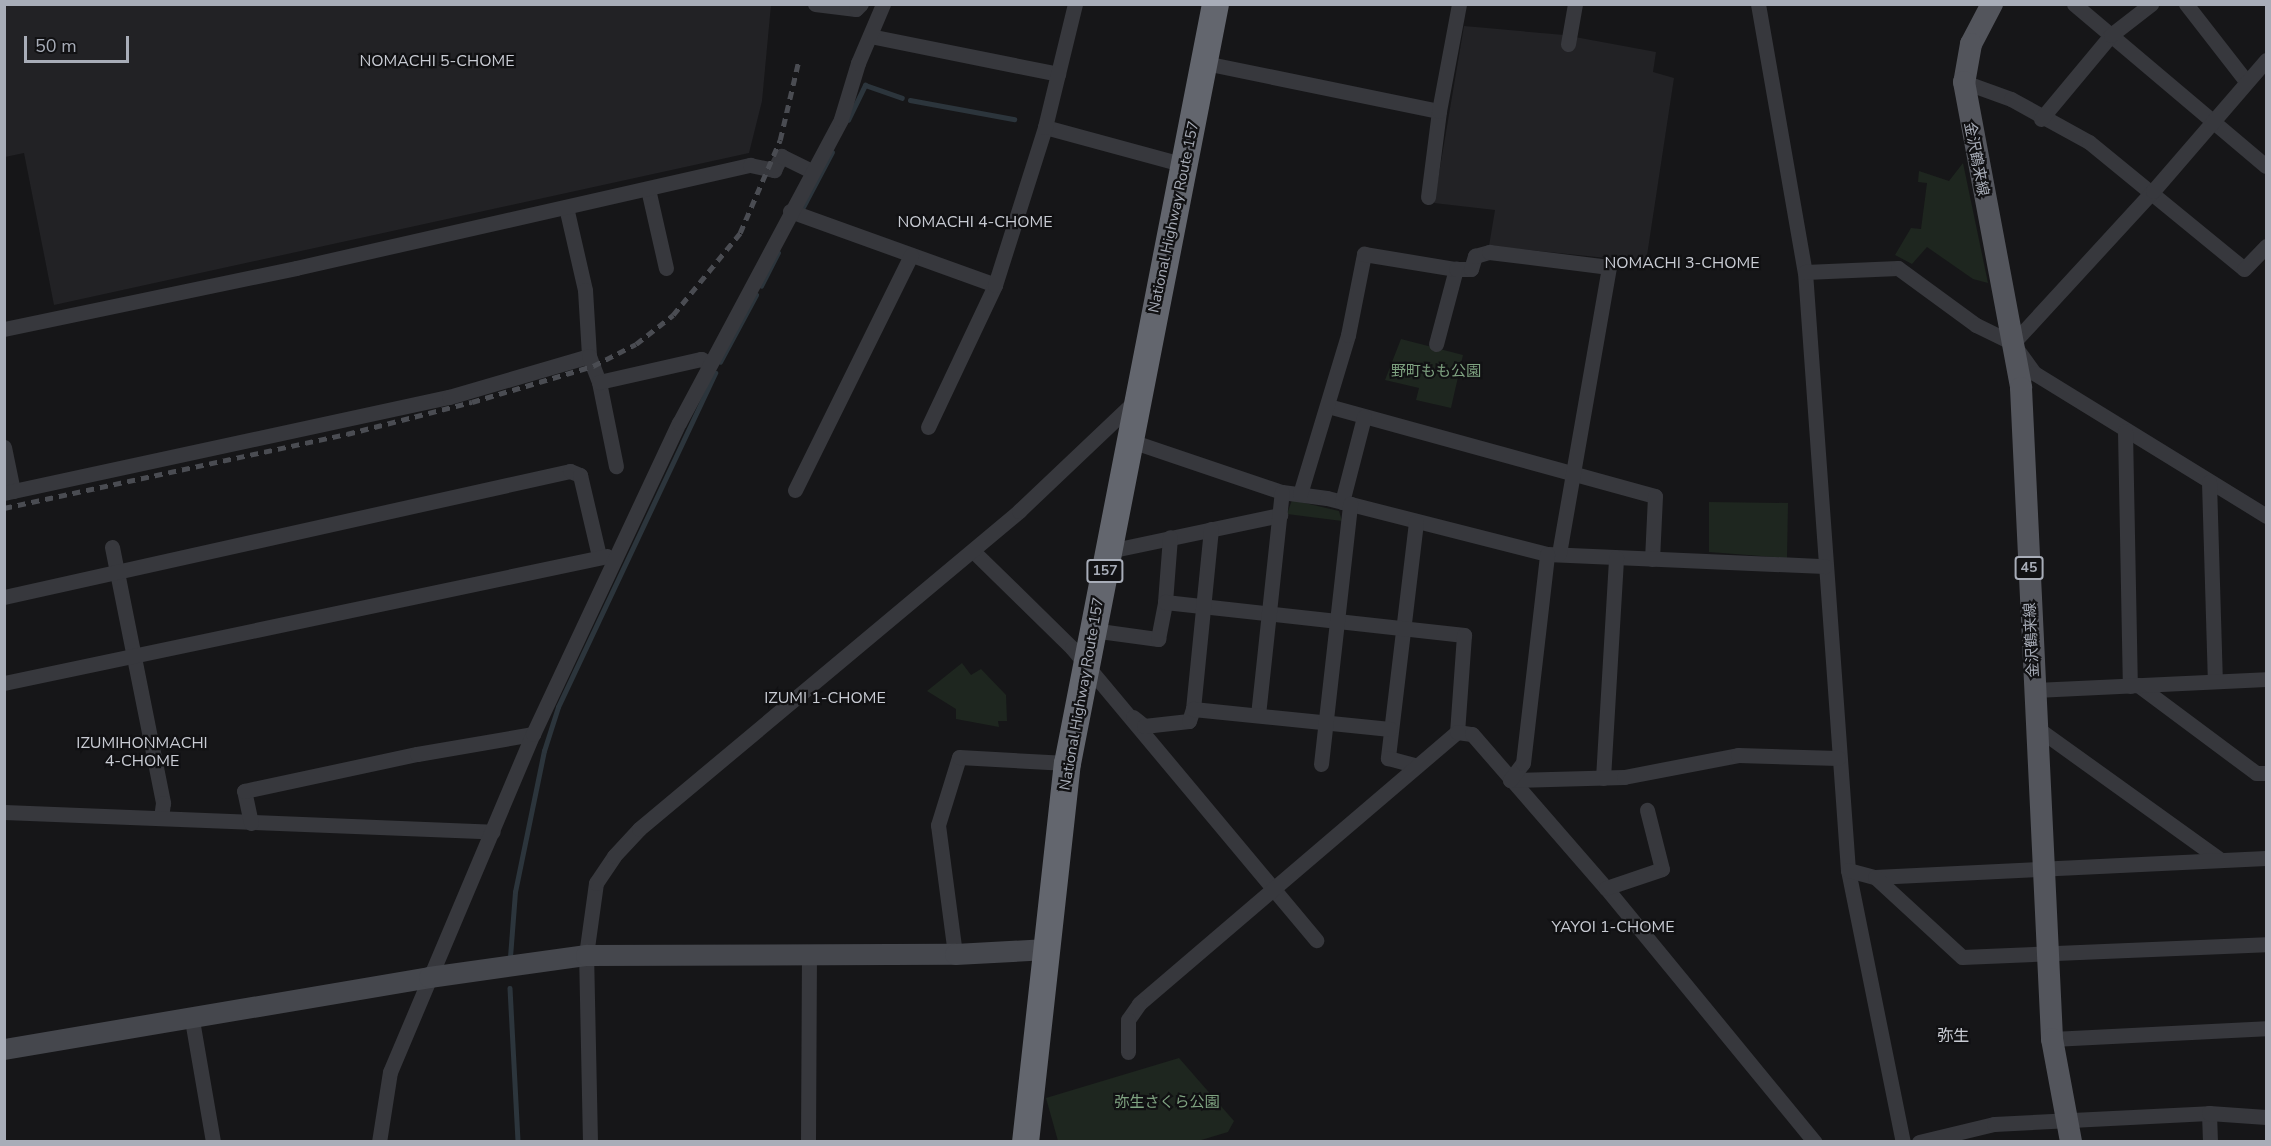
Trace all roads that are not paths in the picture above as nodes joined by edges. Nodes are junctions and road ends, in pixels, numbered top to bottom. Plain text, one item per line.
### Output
1 (814, 4) edge
2 (861, 4) edge
3 (883, 4) edge
4 (1075, 4) edge
5 (1215, 4) edge
6 (1459, 4) edge
7 (1575, 4) edge
8 (1758, 4) edge
9 (1992, 4) edge
10 (2074, 4) edge
11 (2151, 4) edge
12 (2186, 4) edge
13 (2111, 35) junction
14 (870, 36) junction
15 (1568, 44) dead end
16 (2266, 60) edge
17 (1205, 63) junction
18 (1058, 74) junction
19 (2246, 81) junction
20 (1964, 82) junction
21 (1439, 111) junction
22 (2041, 119) junction
23 (2215, 120) junction
24 (1045, 127) junction
25 (1185, 165) junction
26 (2266, 166) edge
27 (812, 171) junction
28 (648, 189) junction
29 (2153, 191) junction
30 (1428, 197) dead end
31 (566, 207) junction
32 (790, 211) junction
33 (2266, 246) edge
34 (911, 255) junction
35 (666, 268) dead end
36 (1456, 269) junction
37 (1805, 272) junction
38 (995, 285) junction
39 (4, 329) edge
40 (2013, 343) junction
41 (1436, 344) dead end
42 (589, 356) junction
43 (710, 364) junction
44 (599, 382) junction
45 (1135, 401) junction
46 (1328, 406) junction
47 (1364, 417) junction
48 (928, 427) dead end
49 (2125, 430) junction
50 (1128, 440) junction
51 (4, 447) edge
52 (616, 466) dead end
53 (1575, 474) junction
54 (2209, 482) junction
55 (795, 490) dead end
56 (9, 492) edge
57 (1282, 492) junction
58 (1300, 494) junction
59 (1346, 503) junction
60 (1280, 515) junction
61 (2266, 516) edge
62 (1416, 522) junction
63 (1211, 529) junction
64 (1170, 537) junction
65 (112, 546) dead end
66 (973, 551) junction
67 (1109, 551) junction
68 (1553, 554) junction
69 (599, 556) junction
70 (616, 556) junction
71 (1617, 557) junction
72 (1652, 559) junction
73 (1825, 566) junction
74 (116, 572) junction
75 (4, 597) edge
76 (1164, 602) junction
77 (1202, 606) junction
78 (1270, 613) junction
79 (1336, 620) junction
80 (1403, 627) junction
81 (1092, 630) junction
82 (132, 656) junction
83 (1084, 666) junction
84 (2266, 679) edge
85 (2215, 681) junction
86 (4, 683) edge
87 (2134, 685) junction
88 (2035, 690) junction
89 (1119, 706) junction
90 (1193, 709) junction
91 (1258, 716) junction
92 (1326, 722) junction
93 (2037, 728) junction
94 (1390, 729) junction
95 (1457, 732) junction
96 (533, 734) junction
97 (1838, 758) junction
98 (1067, 763) junction
99 (1322, 764) dead end
100 (1417, 766) junction
101 (2266, 773) edge
102 (1603, 778) junction
103 (1510, 780) junction
104 (1647, 810) dead end
105 (4, 812) edge
106 (161, 817) junction
107 (251, 823) junction
108 (493, 832) junction
109 (2266, 858) edge
110 (2221, 860) junction
111 (2044, 866) junction
112 (1848, 870) junction
113 (1875, 877) junction
114 (1606, 888) junction
115 (1273, 890) junction
116 (1316, 940) dead end
117 (2266, 944) edge
118 (1047, 949) junction
119 (2047, 952) junction
120 (809, 954) junction
121 (955, 954) junction
122 (586, 955) junction
123 (429, 977) junction
124 (192, 1020) junction
125 (2266, 1028) edge
126 (2052, 1039) junction
127 (4, 1049) edge
128 (1128, 1052) dead end
129 (2209, 1113) junction
130 (2266, 1118) edge
131 (2069, 1131) edge
132 (213, 1142) edge
133 (378, 1142) edge
134 (590, 1142) edge
135 (808, 1142) edge
136 (1025, 1142) edge
137 (1815, 1142) edge
138 (1903, 1142) edge
139 (1918, 1142) edge
140 (2210, 1142) edge

1 - 2 street
3 - 14 street
4 - 18 street
5 - 17 highway, National Highway Route 157 / 157
6 - 21 street
7 - 15 street
8 - 37 street
9 - 20 main road, 金沢鶴来線 / 45
10 - 13 street
11 - 13 street
12 - 19 street
13 - 22 street
13 - 23 street
14 - 18 street
14 - 27 street
16 - 19 street
17 - 21 street
17 - 25 highway, National Highway Route 157 / 157
18 - 24 street
19 - 23 street
20 - 22 street
20 - 40 main road, 金沢鶴来線 / 45
21 - 30 street
22 - 29 street
23 - 26 street
23 - 29 street
24 - 25 street
24 - 38 street
25 - 45 highway, National Highway Route 157 / 157
27 - 28 street
27 - 32 street
28 - 31 street
28 - 35 street
29 - 33 street
29 - 40 street
31 - 39 street
31 - 42 street
32 - 34 street
32 - 43 street
34 - 38 street
34 - 55 street
36 - 41 street
36 - 46 street
36 - 53 street
37 - 40 street
37 - 73 street
38 - 48 street
40 - 49 street
40 - 88 main road, 金沢鶴来線 / 45
42 - 44 street
42 - 56 street
43 - 44 street
43 - 70 street
44 - 52 street
45 - 50 highway, National Highway Route 157 / 157
45 - 66 street
46 - 47 street
46 - 58 street
47 - 53 street
47 - 59 street
49 - 54 street
49 - 87 street
50 - 57 street
50 - 67 highway, National Highway Route 157 / 157
51 - 56 street
53 - 68 street
53 - 72 street
54 - 61 street
54 - 85 street
57 - 58 street
57 - 60 street
58 - 59 street
59 - 62 street
59 - 79 street
60 - 63 street
60 - 78 street
62 - 68 street
62 - 80 street
63 - 64 street
63 - 77 street
64 - 67 street
64 - 76 street
65 - 74 street
66 - 83 street
66 - 122 street
67 - 81 highway, National Highway Route 157 / 157
68 - 71 street
68 - 103 street
69 - 70 street
69 - 74 street
69 - 82 street
70 - 96 street
71 - 72 street
71 - 102 street
72 - 73 street
73 - 97 street
74 - 75 street
74 - 82 street
76 - 77 street
76 - 81 street
77 - 78 street
77 - 90 street
78 - 79 street
78 - 91 street
79 - 80 street
79 - 92 street
80 - 94 street
80 - 95 street
81 - 83 highway, National Highway Route 157 / 157
82 - 86 street
82 - 106 street
83 - 89 street
83 - 98 highway, National Highway Route 157 / 157
84 - 85 street
85 - 87 street
87 - 88 street
87 - 101 street
88 - 93 main road, 金沢鶴来線 / 45
89 - 90 street
89 - 115 street
90 - 91 street
91 - 92 street
92 - 94 street
92 - 99 street
93 - 110 street
93 - 111 main road, 金沢鶴来線 / 45
94 - 100 street
95 - 100 street
95 - 103 street
96 - 107 street
96 - 108 street
97 - 102 street
97 - 112 street
98 - 118 highway, National Highway Route 157 / 157
98 - 121 street
100 - 115 street
102 - 103 street
103 - 114 street
104 - 114 street
105 - 106 street
106 - 107 street
107 - 108 street
108 - 123 street
109 - 110 street
110 - 111 street
111 - 113 street
111 - 119 main road, 金沢鶴来線 / 45
112 - 113 street
112 - 138 street
113 - 119 street
114 - 137 street
115 - 116 street
115 - 128 street
117 - 119 street
118 - 121 street
118 - 136 highway, National Highway Route 157 / 157
119 - 126 main road, 金沢鶴来線 / 45
120 - 121 street
120 - 122 street
120 - 135 street
122 - 123 street
122 - 134 street
123 - 124 street
123 - 133 street
124 - 127 street
124 - 132 street
125 - 126 street
126 - 131 main road, 金沢鶴来線 / 45
129 - 130 street
129 - 131 street
129 - 140 street
131 - 139 street

